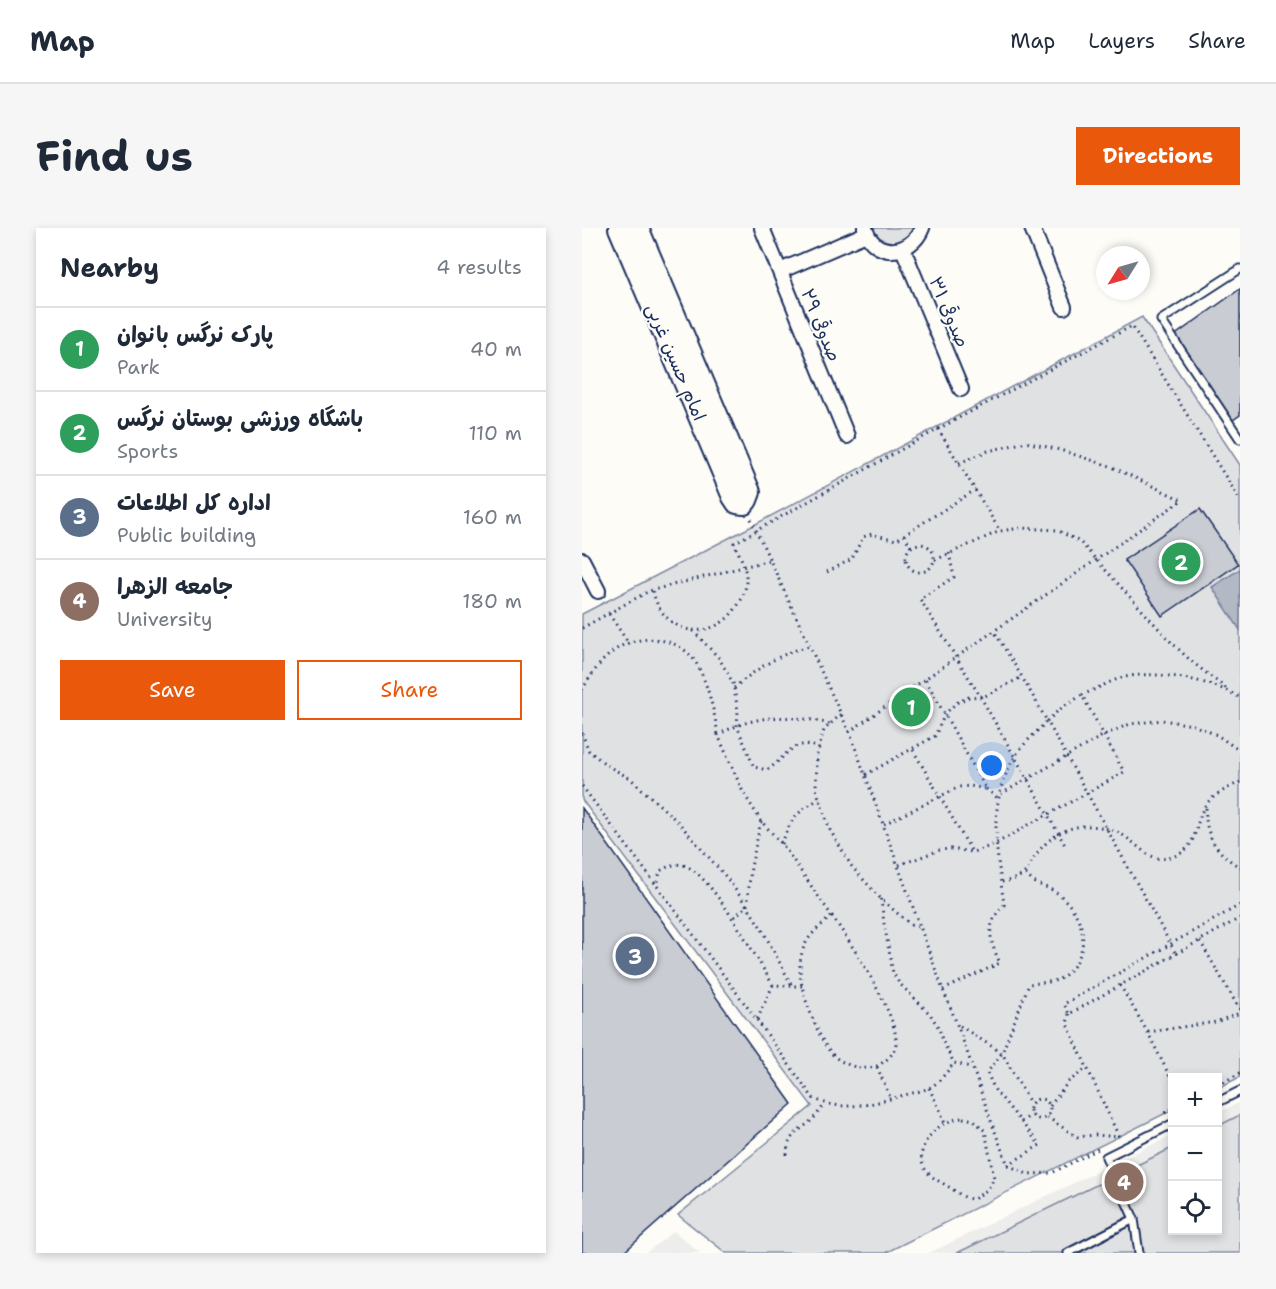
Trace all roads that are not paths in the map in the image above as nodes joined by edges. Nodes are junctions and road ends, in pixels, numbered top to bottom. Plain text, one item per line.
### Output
1 (619, 228) edge
2 (638, 228) edge
3 (762, 228) edge
4 (922, 228) edge
5 (1032, 228) edge
6 (866, 231) edge
7 (903, 249) junction
8 (1240, 269) edge
9 (780, 272) junction
10 (1064, 307) dead end
11 (961, 389) dead end
12 (847, 436) dead end
13 (1240, 440) edge
14 (582, 560) edge
15 (598, 591) dead end
16 (1240, 1091) edge
17 (1222, 1100) edge
18 (1168, 1126) edge
19 (1134, 1219) junction
20 (1068, 1253) edge
21 (1139, 1253) edge

1 - 2 main road, امام حسین غربی
3 - 9 street, صدوقی ۲۹
4 - 7 street
5 - 10 street
6 - 7 street
6 - 9 street
7 - 11 street, صدوقی ۳۱
8 - 13 lane
9 - 12 street, صدوقی ۲۹
14 - 15 street
16 - 17 lane
18 - 19 lane
19 - 20 lane
19 - 21 lane

